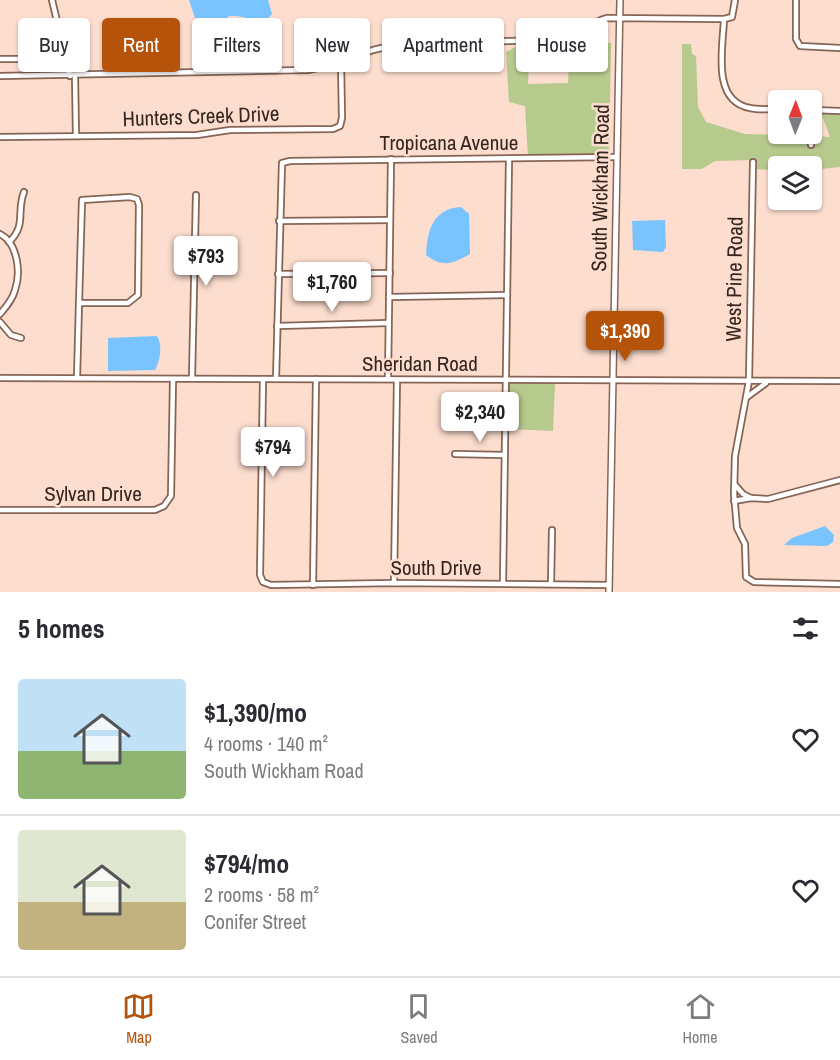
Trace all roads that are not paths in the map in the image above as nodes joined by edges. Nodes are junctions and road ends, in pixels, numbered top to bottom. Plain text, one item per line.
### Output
1 (52, 0) edge
2 (620, 0) edge
3 (735, 0) edge
4 (796, 0) edge
5 (57, 18) edge
6 (620, 18) junction
7 (724, 19) junction
8 (840, 48) edge
9 (370, 51) edge
10 (0, 59) edge
11 (18, 59) edge
12 (72, 72) edge
13 (294, 72) edge
14 (341, 72) edge
15 (0, 76) edge
16 (73, 76) junction
17 (768, 109) edge
18 (822, 110) edge
19 (840, 111) edge
20 (76, 136) junction
21 (0, 137) edge
22 (617, 157) junction
23 (391, 159) junction
24 (509, 159) junction
25 (753, 162) dead end
26 (24, 192) dead end
27 (196, 195) dead end
28 (279, 220) junction
29 (390, 220) junction
30 (0, 234) edge
31 (9, 242) junction
32 (390, 273) junction
33 (278, 274) junction
34 (507, 295) junction
35 (389, 297) junction
36 (79, 303) junction
37 (0, 314) edge
38 (0, 322) edge
39 (388, 324) junction
40 (277, 326) junction
41 (21, 338) dead end
42 (0, 378) edge
43 (77, 378) junction
44 (192, 378) junction
45 (263, 379) junction
46 (276, 379) junction
47 (316, 379) junction
48 (388, 379) junction
49 (173, 380) junction
50 (397, 380) junction
51 (505, 380) junction
52 (613, 380) junction
53 (749, 381) junction
54 (769, 381) junction
55 (840, 381) edge
56 (747, 397) junction
57 (455, 454) dead end
58 (504, 454) junction
59 (840, 480) edge
60 (734, 484) junction
61 (751, 498) junction
62 (734, 501) junction
63 (0, 510) edge
64 (552, 530) dead end
65 (394, 583) junction
66 (503, 583) junction
67 (551, 584) junction
68 (840, 584) edge
69 (313, 585) junction
70 (609, 585) junction
71 (609, 592) edge

1 - 5 street
2 - 6 main road, South Wickham Road
3 - 7 street
4 - 8 street
6 - 7 street
6 - 9 street
6 - 22 main road, South Wickham Road
7 - 17 street
10 - 11 street
12 - 16 street
13 - 16 street
14 - 20 street, Hunters Creek Drive
15 - 16 street
16 - 20 street
18 - 19 street
20 - 21 street, Hunters Creek Drive
22 - 24 street, Tropicana Avenue
22 - 52 main road, South Wickham Road
23 - 24 street, Tropicana Avenue
23 - 28 street, Tropicana Avenue
23 - 29 street
24 - 34 street
25 - 53 street, West Pine Road
26 - 31 street
27 - 44 street
28 - 29 street
28 - 33 street
29 - 32 street
30 - 31 street
31 - 37 street
32 - 33 street
32 - 35 street
33 - 40 street
34 - 35 street
34 - 51 street
35 - 39 street
36 - 36 street
36 - 43 street
38 - 41 street
39 - 40 street
39 - 48 street
40 - 46 street
42 - 43 street, Sheridan Road
43 - 49 street, Sheridan Road
44 - 45 street, Sheridan Road
44 - 49 street, Sheridan Road
45 - 46 street, Sheridan Road
45 - 69 street, South Drive
46 - 47 street, Sheridan Road
47 - 48 street, Sheridan Road
47 - 69 street
48 - 50 street, Sheridan Road
49 - 63 street, Sylvan Drive
50 - 51 street, Sheridan Road
50 - 65 street
51 - 52 street, Sheridan Road
51 - 58 street
52 - 53 street, Sheridan Road
52 - 70 main road, South Wickham Road
53 - 54 street, Sheridan Road
53 - 56 street, West Pine Road
54 - 55 street, Sheridan Road
54 - 56 street
56 - 60 street, West Pine Road
57 - 58 street
58 - 66 street
59 - 61 street
60 - 61 street
60 - 62 street, West Pine Road
61 - 62 street
62 - 68 street, West Pine Road
64 - 67 street
65 - 66 street, South Drive
65 - 69 street, South Drive
66 - 67 street, South Drive
67 - 70 street, South Drive
70 - 71 main road, South Wickham Road

